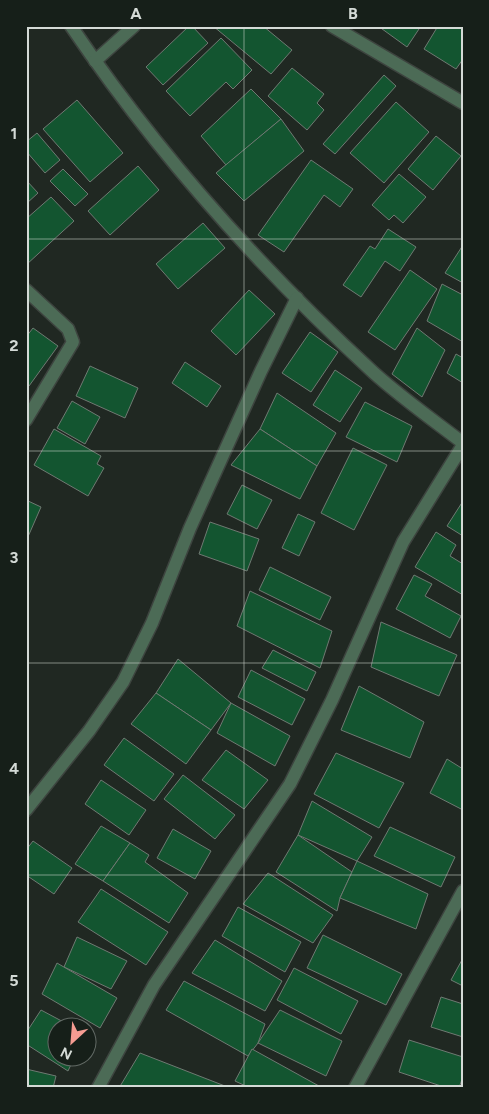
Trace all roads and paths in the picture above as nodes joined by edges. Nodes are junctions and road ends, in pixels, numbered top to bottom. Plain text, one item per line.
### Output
1 (71, 26) edge
2 (134, 26) edge
3 (332, 26) edge
4 (95, 61) junction
5 (463, 103) edge
6 (26, 290) edge
7 (297, 298) junction
8 (26, 420) edge
9 (463, 444) edge
10 (26, 810) edge
11 (463, 891) edge
12 (98, 1088) edge
13 (355, 1088) edge

1 - 4 street
2 - 4 street
3 - 5 street
4 - 7 street
6 - 8 street
7 - 9 street
7 - 10 street
9 - 12 street
11 - 13 street

